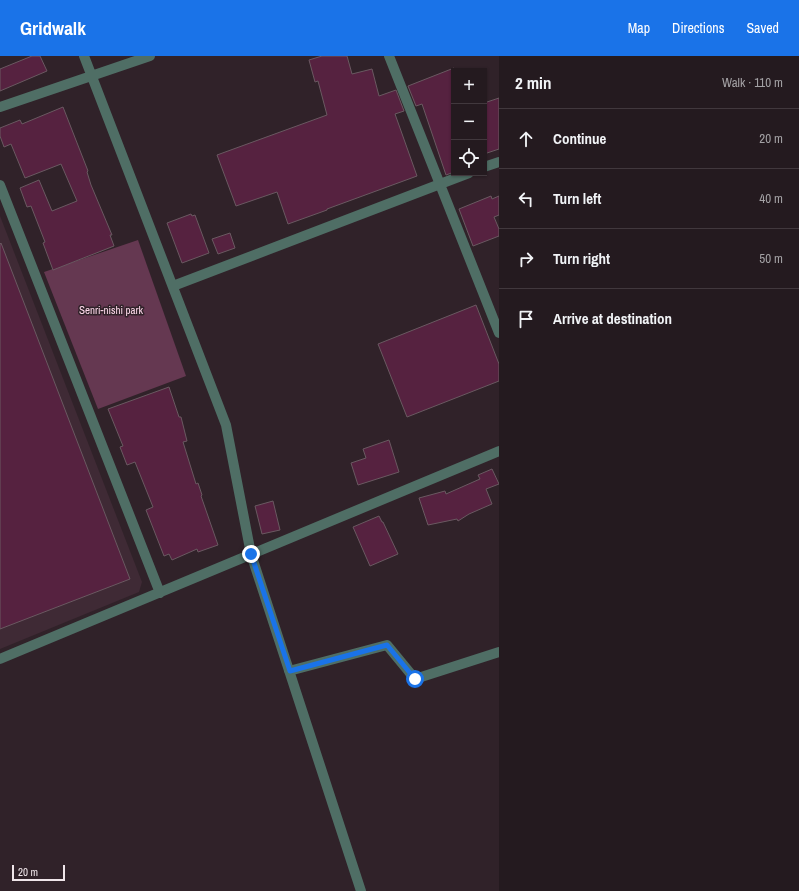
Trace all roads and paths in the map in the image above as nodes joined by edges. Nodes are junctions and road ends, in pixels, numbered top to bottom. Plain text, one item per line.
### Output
1 (84, 56) edge
2 (150, 56) edge
3 (388, 56) edge
4 (92, 76) junction
5 (0, 107) edge
6 (499, 162) edge
7 (487, 166) edge
8 (461, 176) edge
9 (440, 184) junction
10 (0, 185) edge
11 (173, 286) junction
12 (499, 333) edge
13 (499, 451) edge
14 (251, 554) junction
15 (160, 593) junction
16 (498, 654) edge
17 (0, 659) edge
18 (290, 671) junction
19 (361, 891) edge

1 - 4 street
2 - 4 street
3 - 9 street
4 - 5 street
4 - 11 street
6 - 7 street
8 - 9 street
9 - 11 street
9 - 12 street
10 - 15 street
11 - 14 street
13 - 14 street
14 - 15 street
14 - 18 street
15 - 17 street
16 - 18 street
18 - 19 street

